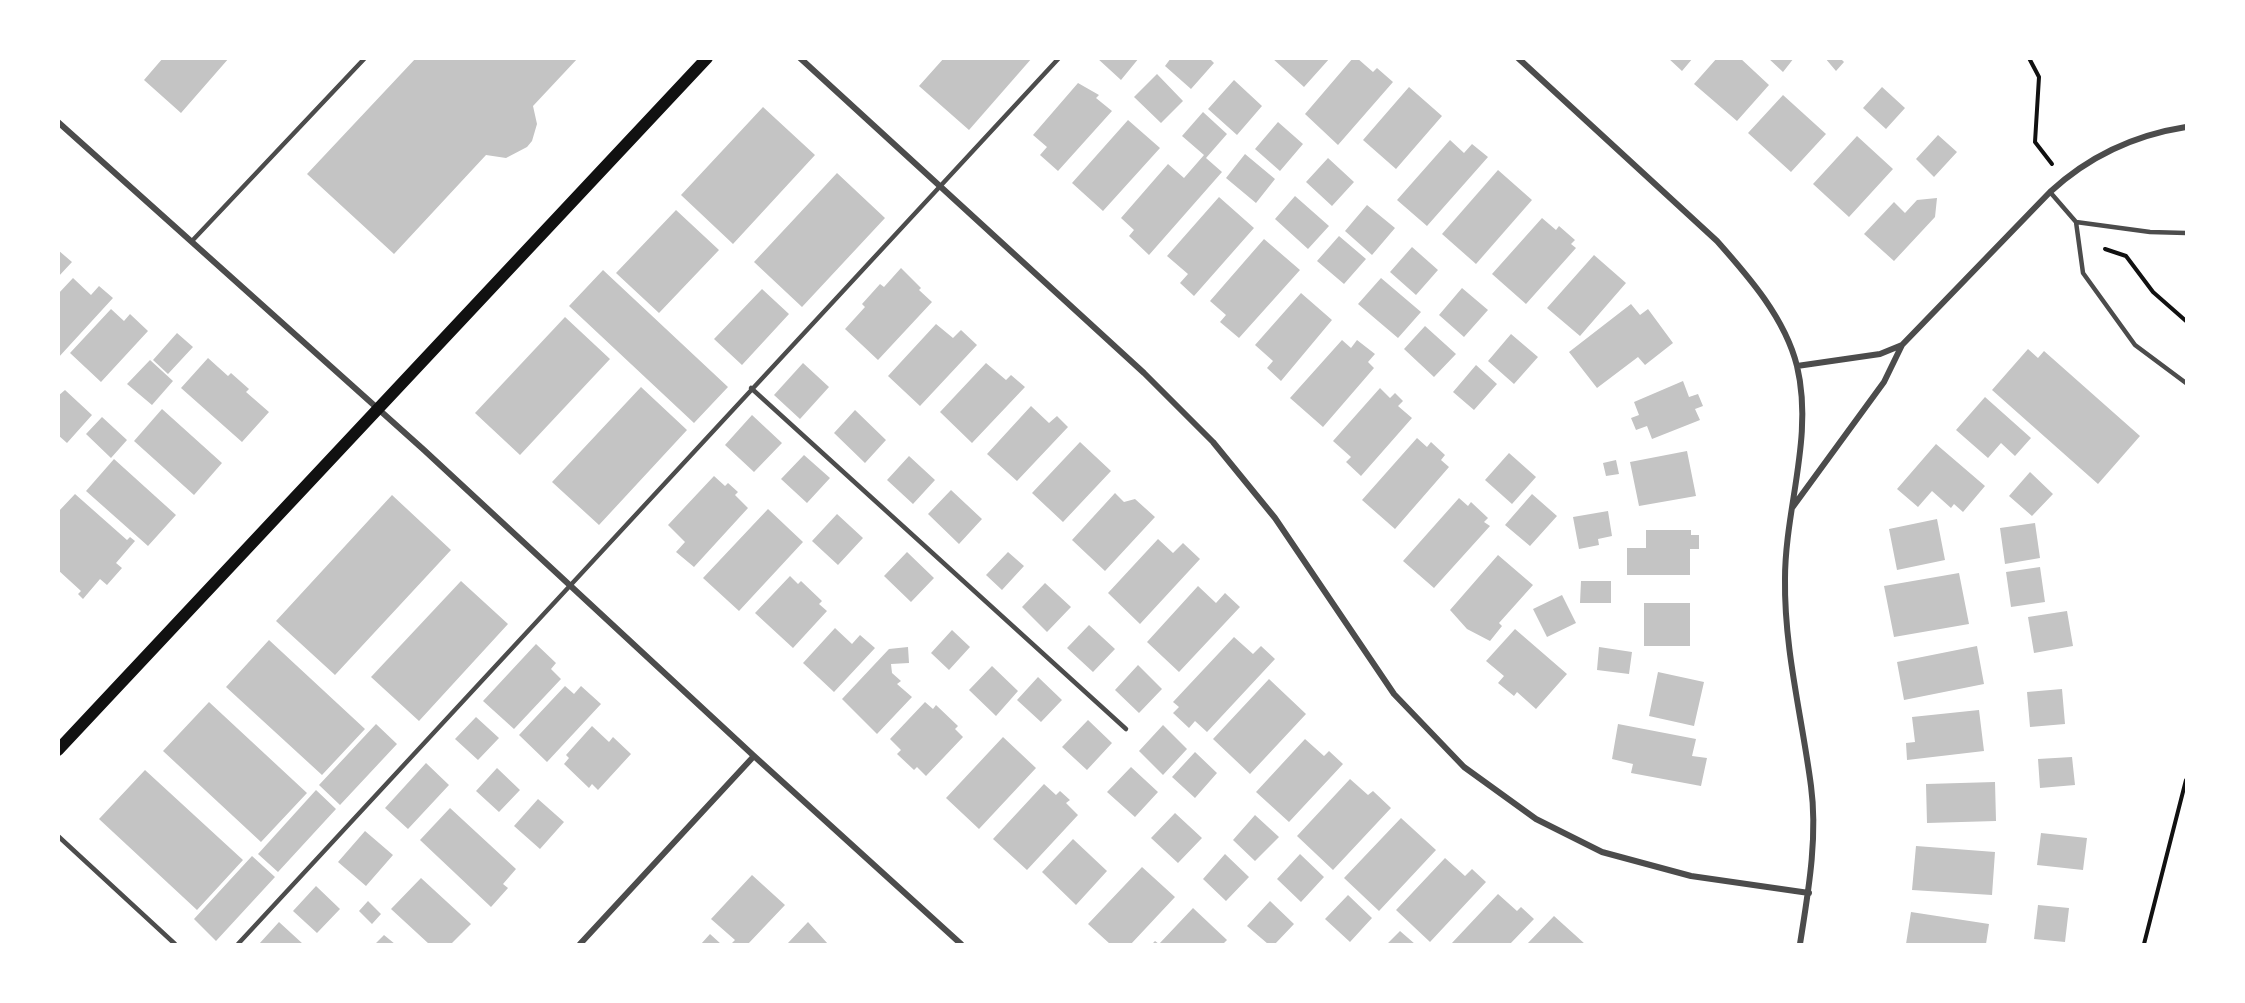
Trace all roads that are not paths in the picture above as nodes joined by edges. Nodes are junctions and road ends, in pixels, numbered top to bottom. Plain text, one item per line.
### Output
1 (365, 58) edge
2 (707, 58) edge
3 (801, 58) edge
4 (1059, 58) edge
5 (1518, 58) edge
6 (58, 122) edge
7 (2187, 127) edge
8 (938, 187) junction
9 (2050, 192) junction
10 (2076, 222) junction
11 (2187, 233) edge
12 (192, 241) junction
13 (1902, 345) junction
14 (1797, 366) junction
15 (2187, 383) edge
16 (751, 388) junction
17 (378, 409) junction
18 (1791, 508) junction
19 (570, 587) junction
20 (1126, 729) dead end
21 (58, 750) edge
22 (754, 756) junction
23 (58, 836) edge
24 (1809, 893) junction
25 (175, 945) edge
26 (238, 945) edge
27 (580, 945) edge
28 (962, 945) edge
29 (1800, 945) edge

1 - 12 lane
2 - 17 main road
3 - 8 street
4 - 8 lane
5 - 14 street
6 - 12 street
7 - 9 street
8 - 16 lane
8 - 24 street
9 - 10 lane
9 - 13 street
10 - 11 lane
10 - 15 lane
12 - 17 street
13 - 14 street
13 - 18 street
14 - 18 street
16 - 19 lane
16 - 20 lane
17 - 19 street
17 - 21 main road
18 - 24 street
19 - 22 street
19 - 26 lane
22 - 27 street
22 - 28 street
23 - 25 lane
24 - 29 street

